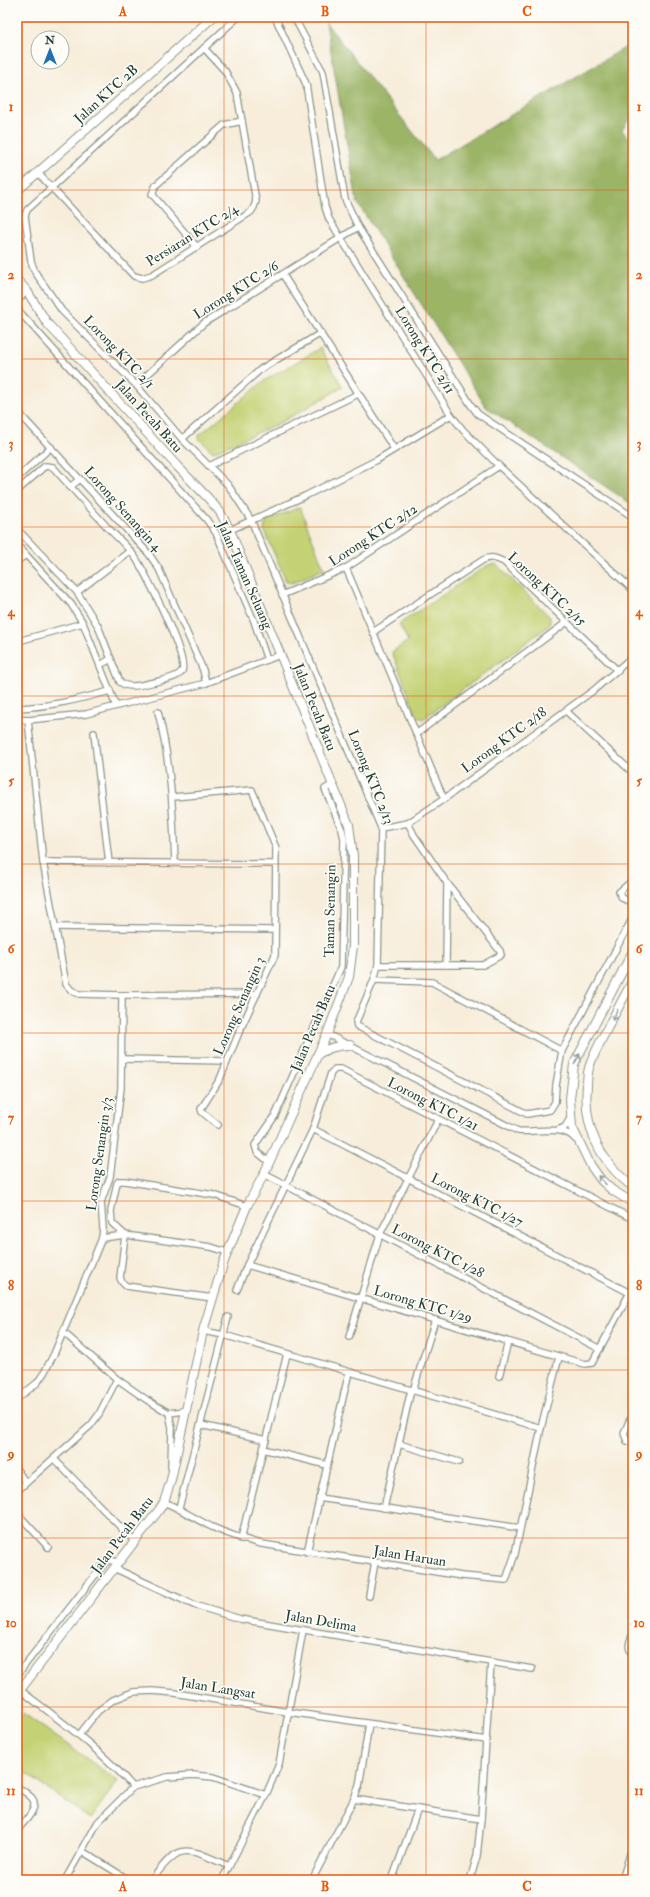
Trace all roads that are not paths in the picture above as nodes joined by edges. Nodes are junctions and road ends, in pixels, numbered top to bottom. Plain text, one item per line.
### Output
1 (213, 17) edge
2 (238, 17) edge
3 (275, 17) edge
4 (294, 17) edge
5 (204, 48) junction
6 (242, 121) junction
7 (38, 173) junction
8 (51, 188) junction
9 (17, 191) edge
10 (358, 227) junction
11 (342, 238) junction
12 (197, 247) junction
13 (283, 275) junction
14 (17, 280) edge
15 (27, 291) junction
16 (17, 300) edge
17 (17, 309) edge
18 (321, 333) junction
19 (136, 385) junction
20 (358, 394) junction
21 (17, 411) edge
22 (451, 415) junction
23 (182, 439) junction
24 (51, 447) junction
25 (394, 449) junction
26 (209, 466) junction
27 (499, 466) junction
28 (17, 478) edge
29 (80, 479) junction
30 (70, 487) junction
31 (17, 491) edge
32 (633, 518) edge
33 (250, 520) junction
34 (230, 530) junction
35 (18, 533) edge
36 (17, 545) edge
37 (130, 551) junction
38 (26, 555) junction
39 (17, 561) edge
40 (346, 568) junction
41 (633, 590) edge
42 (77, 592) junction
43 (282, 595) junction
44 (567, 622) junction
45 (83, 623) junction
46 (373, 632) junction
47 (187, 636) junction
48 (17, 640) edge
49 (176, 640) junction
50 (280, 655) junction
51 (633, 656) edge
52 (111, 659) junction
53 (267, 660) junction
54 (100, 665) junction
55 (618, 671) junction
56 (206, 683) junction
57 (110, 691) junction
58 (116, 706) junction
59 (17, 708) edge
60 (566, 711) junction
61 (158, 712) dead end
62 (17, 719) edge
63 (28, 720) junction
64 (94, 733) dead end
65 (416, 734) junction
66 (633, 773) edge
67 (332, 785) junction
68 (173, 797) junction
69 (444, 799) junction
70 (408, 823) junction
71 (380, 828) junction
72 (43, 862) junction
73 (109, 862) junction
74 (175, 863) junction
75 (276, 864) junction
76 (633, 880) edge
77 (447, 883) junction
78 (633, 903) edge
79 (633, 917) edge
80 (56, 928) junction
81 (275, 930) junction
82 (633, 951) edge
83 (378, 965) junction
84 (446, 965) junction
85 (374, 980) junction
86 (633, 980) edge
87 (257, 994) junction
88 (122, 995) junction
89 (327, 1034) junction
90 (350, 1045) junction
91 (562, 1051) junction
92 (318, 1054) junction
93 (122, 1059) junction
94 (227, 1061) junction
95 (571, 1117) junction
96 (438, 1120) junction
97 (218, 1125) dead end
98 (313, 1129) junction
99 (558, 1130) junction
100 (579, 1144) junction
101 (269, 1162) junction
102 (264, 1174) junction
103 (408, 1178) junction
104 (287, 1186) junction
105 (633, 1187) edge
106 (633, 1203) edge
107 (247, 1206) junction
108 (633, 1219) edge
109 (380, 1234) junction
110 (125, 1235) junction
111 (102, 1238) junction
112 (227, 1252) junction
113 (247, 1265) junction
114 (633, 1287) edge
115 (238, 1290) dead end
116 (630, 1293) junction
117 (212, 1298) junction
118 (360, 1298) junction
119 (228, 1317) dead end
120 (435, 1320) junction
121 (203, 1331) junction
122 (63, 1332) junction
123 (224, 1335) junction
124 (349, 1337) dead end
125 (508, 1342) junction
126 (600, 1349) junction
127 (287, 1354) junction
128 (559, 1357) junction
129 (349, 1372) junction
130 (499, 1376) dead end
131 (117, 1379) junction
132 (412, 1391) junction
133 (17, 1399) edge
134 (185, 1411) junction
135 (633, 1412) edge
136 (169, 1413) junction
137 (201, 1426) junction
138 (541, 1428) junction
139 (266, 1440) junction
140 (399, 1444) junction
141 (633, 1444) edge
142 (263, 1449) junction
143 (54, 1459) junction
144 (459, 1462) dead end
145 (327, 1466) junction
146 (17, 1470) edge
147 (170, 1480) junction
148 (26, 1483) junction
149 (17, 1492) edge
150 (319, 1498) junction
151 (164, 1502) junction
152 (179, 1508) junction
153 (384, 1508) junction
154 (17, 1513) edge
155 (520, 1528) junction
156 (241, 1539) junction
157 (135, 1542) junction
158 (48, 1547) dead end
159 (308, 1552) junction
160 (375, 1562) junction
161 (117, 1565) junction
162 (369, 1596) dead end
163 (303, 1630) junction
164 (633, 1634) edge
165 (633, 1655) edge
166 (492, 1662) junction
167 (532, 1669) dead end
168 (17, 1675) edge
169 (18, 1692) edge
170 (288, 1712) junction
171 (369, 1724) junction
172 (79, 1734) junction
173 (487, 1740) junction
174 (17, 1786) edge
175 (133, 1787) junction
176 (266, 1795) junction
177 (354, 1799) junction
178 (418, 1809) junction
179 (481, 1820) junction
180 (17, 1830) edge
181 (633, 1846) edge
182 (82, 1851) junction
183 (229, 1866) junction
184 (624, 1874) junction
185 (633, 1878) edge
186 (65, 1880) edge
187 (129, 1880) edge
188 (152, 1880) edge
189 (222, 1880) edge
190 (312, 1880) edge
191 (392, 1880) edge
192 (470, 1880) edge
193 (622, 1880) edge

1 - 7 street, Jalan KTC 2B
2 - 5 street
3 - 11 street, Lorong KTC 2/11
4 - 10 street
5 - 6 street, Persiaran KTC 2/4
5 - 8 street
6 - 12 street, Persiaran KTC 2/4
6 - 12 street
7 - 8 street, Persiaran KTC 2/4
7 - 9 street, Jalan KTC 2B
8 - 12 street, Persiaran KTC 2/4
8 - 19 street, Lorong KTC 2/1
10 - 11 street, Lorong KTC 2/6
10 - 32 street
11 - 13 street, Lorong KTC 2/6
11 - 22 street, Lorong KTC 2/11
13 - 18 street
13 - 19 street, Lorong KTC 2/6
14 - 15 street, Jalan Pecah Batu
15 - 16 street
15 - 34 street, Jalan Pecah Batu
17 - 53 street, Jalan Taman Seluang
18 - 20 street
18 - 23 street
19 - 23 street, Lorong KTC 2/1
20 - 25 street
20 - 26 street
21 - 24 street, Lorong Senangin 4
22 - 25 street
22 - 27 street, Lorong KTC 2/11
23 - 26 street, Lorong KTC 2/1
24 - 28 street
24 - 29 street, Lorong Senangin 4
25 - 33 street
26 - 33 street, Lorong KTC 2/1
27 - 40 street, Lorong KTC 2/12
27 - 41 street, Lorong KTC 2/11
29 - 30 street
29 - 47 street, Lorong Senangin 4
30 - 31 street
30 - 37 street
33 - 34 street
33 - 43 street
34 - 50 street, Jalan Pecah Batu
35 - 42 street
36 - 38 street
37 - 42 street
37 - 49 street
38 - 39 street
38 - 45 street
40 - 43 street, Lorong KTC 2/12
40 - 46 street
42 - 52 street
43 - 71 street, Lorong KTC 2/13
44 - 46 street, Lorong KTC 2/15
44 - 55 street, Lorong KTC 2/15
44 - 65 street
45 - 48 street
45 - 54 street
46 - 65 street
47 - 49 street
47 - 56 street, Lorong Senangin 4
49 - 52 street
50 - 53 street
50 - 67 street, Jalan Pecah Batu
51 - 55 street, Lorong KTC 2/18
52 - 54 street
53 - 56 street
54 - 57 street
55 - 60 street, Lorong KTC 2/18
56 - 58 street
57 - 58 street
57 - 59 street
58 - 63 street
60 - 66 street
60 - 69 street, Lorong KTC 2/18
61 - 68 street
62 - 63 street
63 - 72 street
64 - 73 street
65 - 69 street
67 - 89 street, Jalan Pecah Batu
67 - 101 street, Taman Senangin
68 - 74 street
68 - 75 street, Lorong Senangin 3
69 - 70 street, Lorong KTC 2/18
70 - 71 street, Lorong KTC 2/18
70 - 77 street
71 - 83 street, Lorong KTC 2/13
72 - 73 street
72 - 80 street
73 - 74 street
74 - 75 street
75 - 81 street, Lorong Senangin 3
76 - 78 street
77 - 84 street
77 - 84 street
79 - 91 street
80 - 81 street
80 - 88 street
81 - 87 street, Lorong Senangin 3
95 -> 82 street
83 - 84 street
83 - 85 street, Lorong KTC 2/13
85 - 91 street
85 - 91 street, Lorong KTC 2/13
86 -> 105 street
87 - 88 street
87 - 94 street, Lorong Senangin 3
88 - 93 street, Lorong Senangin 3/3
89 - 90 street
89 - 92 street, Jalan Pecah Batu
90 - 92 street
90 - 99 street
92 - 101 street, Jalan Pecah Batu
93 - 94 street
93 - 111 street, Lorong Senangin 3/3
94 - 97 street, Lorong Senangin 3
95 - 99 street
95 - 100 street
96 - 98 street, Lorong KTC 1/21
96 - 103 street
96 - 108 street, Lorong KTC 1/21
98 - 103 street, Lorong KTC 1/27
98 - 104 street, Lorong KTC 1/21
99 - 100 street
106 -> 100 street
101 - 102 street, Jalan Pecah Batu
102 - 104 street, Lorong KTC 1/28
102 - 107 street, Jalan Pecah Batu
103 - 109 street
103 - 116 street, Lorong KTC 1/27
104 - 109 street, Lorong KTC 1/28
104 - 113 street, Lorong KTC 1/21
107 - 110 street
107 - 112 street, Jalan Pecah Batu
109 - 118 street
109 - 126 street, Lorong KTC 1/28
110 - 111 street
110 - 112 street
110 - 117 street
111 - 122 street, Lorong Senangin 3/3
112 - 117 street, Jalan Pecah Batu
113 - 115 street, Lorong KTC 1/21
113 - 118 street, Lorong KTC 1/29
114 - 116 street
116 - 126 street
117 - 121 street, Jalan Pecah Batu
118 - 120 street, Lorong KTC 1/29
118 - 124 street
119 - 123 street
120 - 125 street, Lorong KTC 1/29
120 - 132 street
121 - 123 street
121 - 134 street, Jalan Pecah Batu
122 - 131 street
122 - 133 street, Lorong Senangin 3/3
123 - 127 street
123 - 137 street
125 - 128 street, Lorong KTC 1/29
125 - 130 street
126 - 128 street, Lorong KTC 1/29
127 - 129 street
127 - 139 street
128 - 138 street, Jalan Haruan
129 - 132 street
129 - 145 street
131 - 136 street
131 - 143 street
132 - 138 street
132 - 140 street
134 - 136 street
134 - 147 street, Jalan Pecah Batu
135 - 141 street
136 - 147 street
137 - 139 street
137 - 152 street
138 - 155 street, Jalan Haruan
139 - 142 street
140 - 144 street
140 - 153 street
142 - 145 street
142 - 156 street
143 - 148 street
143 - 157 street
145 - 150 street
146 - 148 street
147 - 151 street, Jalan Pecah Batu
148 - 149 street
150 - 153 street
150 - 159 street
151 - 152 street, Jalan Haruan
151 - 157 street, Jalan Pecah Batu
152 - 156 street, Jalan Haruan
153 - 155 street
154 - 158 street
155 - 160 street, Jalan Haruan
156 - 159 street, Jalan Haruan
157 - 161 street, Jalan Pecah Batu
159 - 160 street, Jalan Haruan
160 - 162 street
161 - 163 street, Jalan Delima
161 - 168 street
161 - 169 street, Jalan Pecah Batu
163 - 166 street, Jalan Delima
163 - 170 street
164 - 165 street
166 - 167 street, Jalan Delima
166 - 173 street
169 - 172 street
170 - 171 street, Jalan Langsat
170 - 172 street, Jalan Langsat
170 - 176 street
171 - 173 street, Jalan Langsat
171 - 177 street
172 - 175 street
173 - 179 street
174 - 180 street
175 - 176 street
175 - 182 street
176 - 183 street
177 - 178 street
177 - 190 street
178 - 179 street
178 - 191 street
179 - 192 street
181 - 184 street
182 - 186 street
182 - 187 street
183 - 188 street
183 - 189 street
184 - 185 street
184 - 193 street

